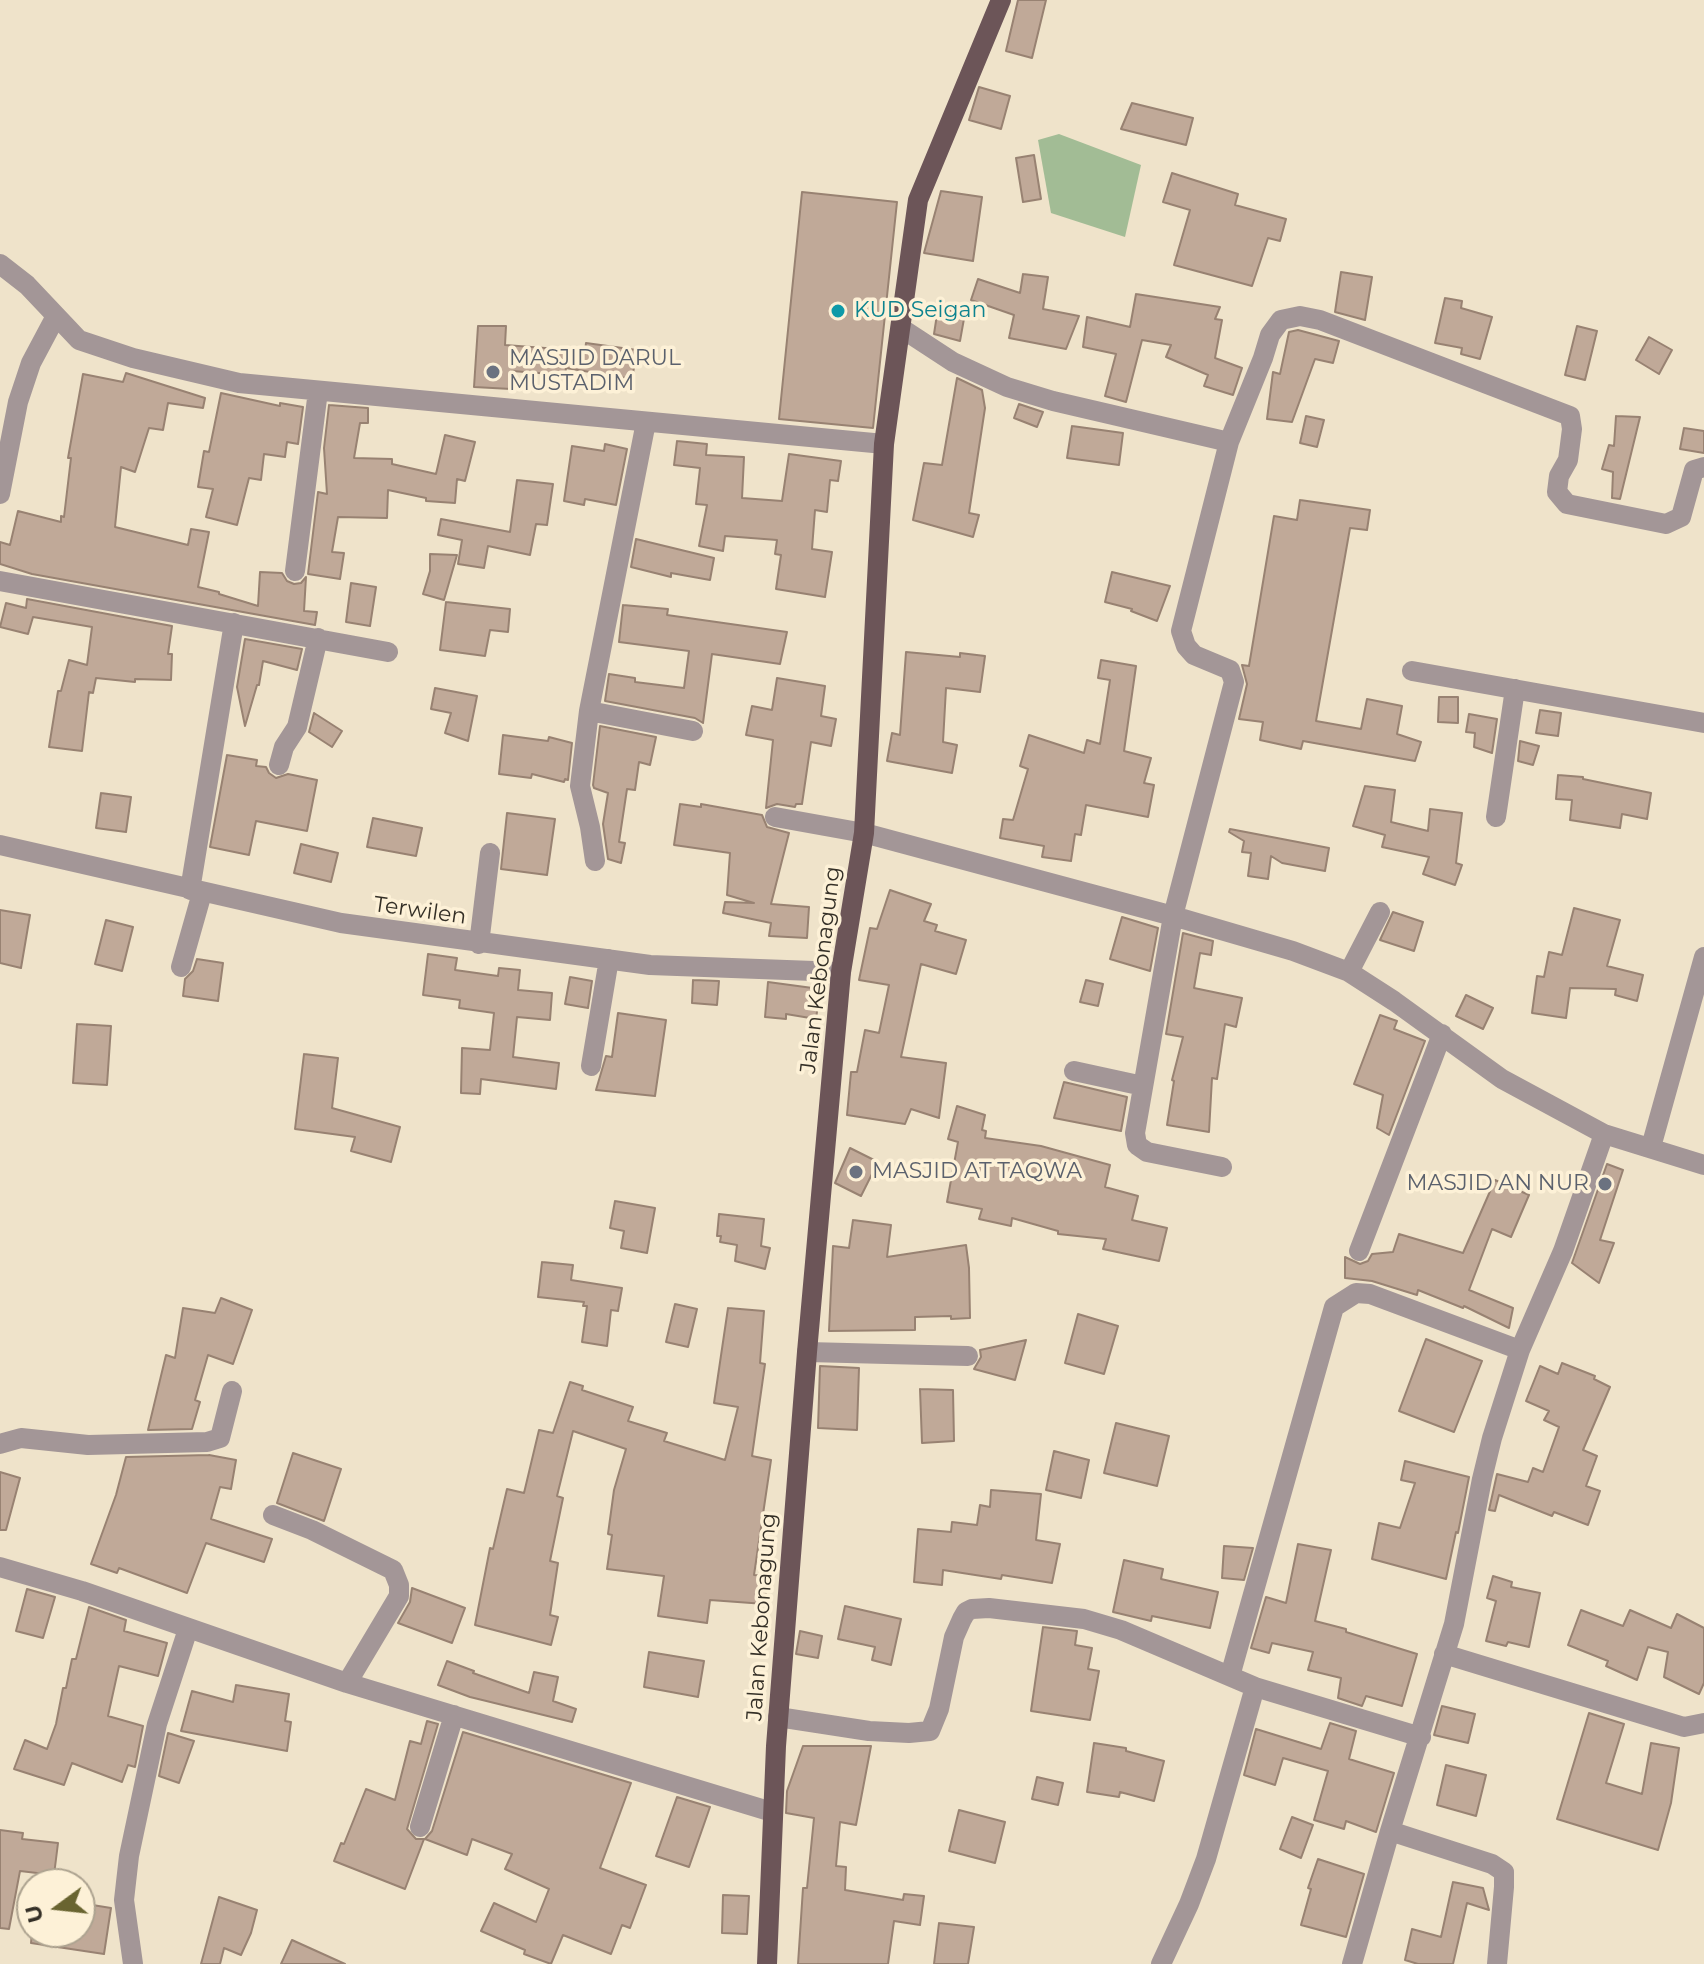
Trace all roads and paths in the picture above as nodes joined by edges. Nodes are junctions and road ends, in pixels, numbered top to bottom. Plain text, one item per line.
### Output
1 (1001, 0) edge
2 (0, 264) edge
3 (56, 316) junction
4 (901, 328) junction
5 (318, 391) junction
6 (8, 408) edge
7 (646, 422) junction
8 (1229, 442) junction
9 (884, 444) junction
10 (1704, 467) edge
11 (0, 494) edge
12 (295, 571) dead end
13 (0, 581) edge
14 (234, 623) junction
15 (318, 638) junction
16 (388, 652) dead end
17 (1412, 671) dead end
18 (1515, 689) junction
19 (589, 711) junction
20 (1704, 723) edge
21 (693, 731) dead end
22 (279, 765) dead end
23 (775, 817) dead end
24 (1496, 817) dead end
25 (864, 833) junction
26 (0, 845) edge
27 (490, 853) dead end
28 (595, 861) dead end
29 (196, 891) junction
30 (1380, 912) dead end
31 (1173, 916) junction
32 (479, 944) junction
33 (1704, 957) edge
34 (609, 959) junction
35 (181, 967) dead end
36 (841, 972) junction
37 (1349, 972) junction
38 (1442, 1034) junction
39 (591, 1066) dead end
40 (1074, 1071) dead end
41 (1143, 1086) junction
42 (1604, 1134) junction
43 (1651, 1147) junction
44 (1704, 1165) edge
45 (1222, 1167) dead end
46 (1359, 1251) dead end
47 (1520, 1350) junction
48 (807, 1352) junction
49 (968, 1356) dead end
50 (232, 1391) dead end
51 (0, 1444) edge
52 (273, 1515) dead end
53 (0, 1567) edge
54 (188, 1629) junction
55 (1444, 1654) junction
56 (1230, 1676) junction
57 (347, 1683) junction
58 (1255, 1687) junction
59 (454, 1715) junction
60 (778, 1717) junction
61 (1704, 1723) edge
62 (1421, 1737) junction
63 (772, 1812) junction
64 (420, 1827) dead end
65 (1390, 1831) junction
66 (133, 1964) edge
67 (767, 1964) edge
68 (1161, 1964) edge
69 (1352, 1964) edge
70 (1497, 1964) edge

1 - 4 main road, Jalan Kebonagung
2 - 3 street
3 - 5 street
3 - 6 street
4 - 8 street
4 - 9 main road, Jalan Kebonagung
5 - 7 street
5 - 12 street
6 - 11 street
7 - 9 street
7 - 19 street
8 - 10 street
8 - 31 street
9 - 25 main road, Jalan Kebonagung
13 - 14 street
14 - 15 street
14 - 29 street
15 - 16 street
15 - 22 street
17 - 18 street
18 - 20 street
18 - 24 street
19 - 21 street
19 - 28 street
23 - 25 street
25 - 31 street
25 - 36 main road, Jalan Kebonagung
26 - 29 street, Terwilen
27 - 32 street
29 - 32 street, Terwilen
29 - 35 street
30 - 37 street
31 - 37 street
31 - 41 street
32 - 34 street, Terwilen
33 - 43 street
34 - 36 street, Terwilen
34 - 39 street
36 - 48 main road, Jalan Kebonagung
37 - 38 street
38 - 42 street
38 - 46 street
40 - 41 street
41 - 45 street
42 - 43 street
42 - 47 street
43 - 44 street
47 - 55 street
47 - 56 street
48 - 49 street
48 - 60 main road, Jalan Kebonagung
50 - 51 street
52 - 57 street
53 - 54 street
54 - 57 street
54 - 66 street
55 - 61 street
55 - 62 street
56 - 58 street
56 - 60 street
57 - 59 street
58 - 62 street
58 - 68 street
59 - 63 street
59 - 64 street
60 - 63 main road, Jalan Kebonagung
62 - 65 street
63 - 67 main road, Jalan Kebonagung
65 - 69 street
65 - 70 street

